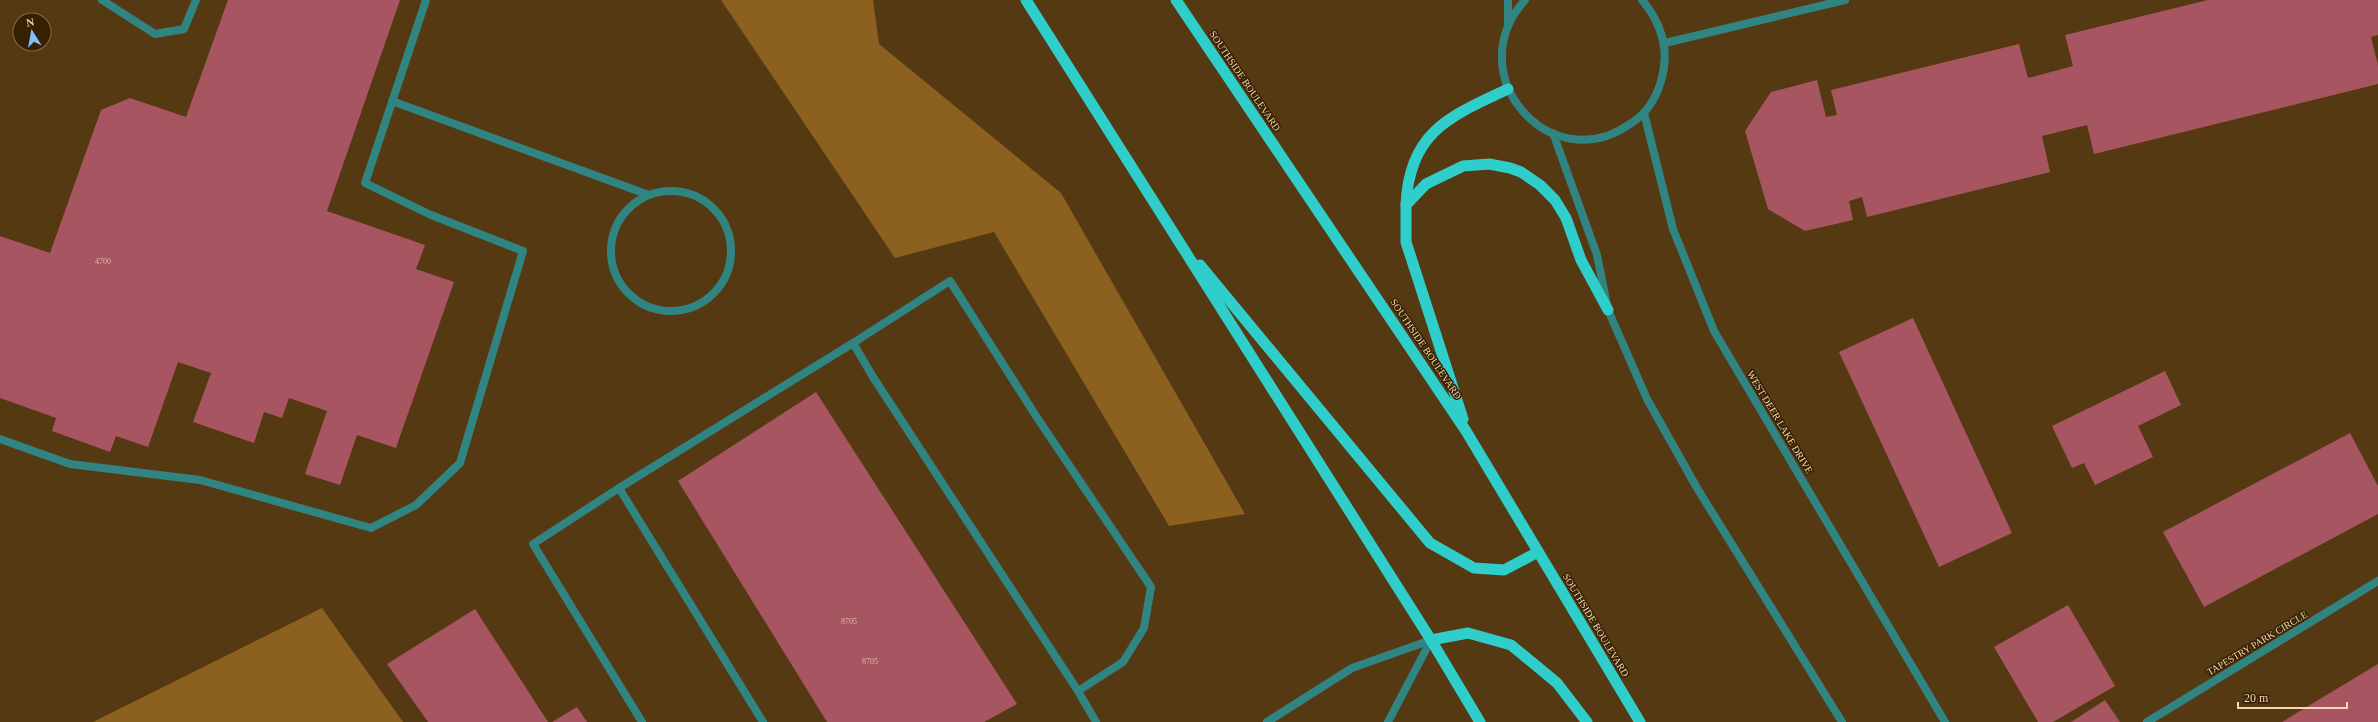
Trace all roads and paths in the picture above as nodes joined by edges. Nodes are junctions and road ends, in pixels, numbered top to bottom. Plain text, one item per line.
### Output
1 (102, 0) edge
2 (196, 0) edge
3 (426, 0) edge
4 (1026, 0) edge
5 (1176, 0) edge
6 (1508, 0) edge
7 (1525, 0) edge
8 (1642, 0) edge
9 (1845, 0) edge
10 (1508, 25) junction
11 (1665, 43) junction
12 (1508, 89) junction
13 (392, 101) junction
14 (1644, 113) junction
15 (1553, 133) junction
16 (649, 195) junction
17 (1406, 205) junction
18 (1170, 229) junction
19 (1608, 310) junction
20 (853, 343) junction
21 (1466, 431) junction
22 (0, 439) edge
23 (619, 488) junction
24 (1538, 552) junction
25 (2378, 581) edge
26 (1431, 640) junction
27 (1078, 691) junction
28 (642, 722) edge
29 (763, 722) edge
30 (1096, 722) edge
31 (1267, 722) edge
32 (1388, 722) edge
33 (1480, 722) edge
34 (1586, 722) edge
35 (1640, 722) edge
36 (1842, 722) edge
37 (1946, 722) edge
38 (2147, 722) edge

1 - 2 street
3 - 13 street
4 - 18 highway
5 - 21 highway, SOUTHSIDE BOULEVARD
6 - 10 street
7 - 10 street
8 - 11 street
9 - 11 street
10 - 12 street
11 - 14 street
12 - 15 street
12 - 17 highway
13 - 16 street
13 - 22 street
14 - 15 street
14 - 37 street, WEST DEER LAKE DRIVE
15 - 19 street
16 - 16 street
17 - 19 highway
17 - 21 highway
18 - 24 highway
18 - 26 highway
19 - 36 street
20 - 23 street
20 - 27 street
20 - 27 street
21 - 24 highway, SOUTHSIDE BOULEVARD
23 - 28 street
23 - 29 street
24 - 35 highway, SOUTHSIDE BOULEVARD
25 - 38 street, TAPESTRY PARK CIRCLE
26 - 31 street
26 - 32 street
26 - 33 highway
26 - 34 highway
27 - 30 street

